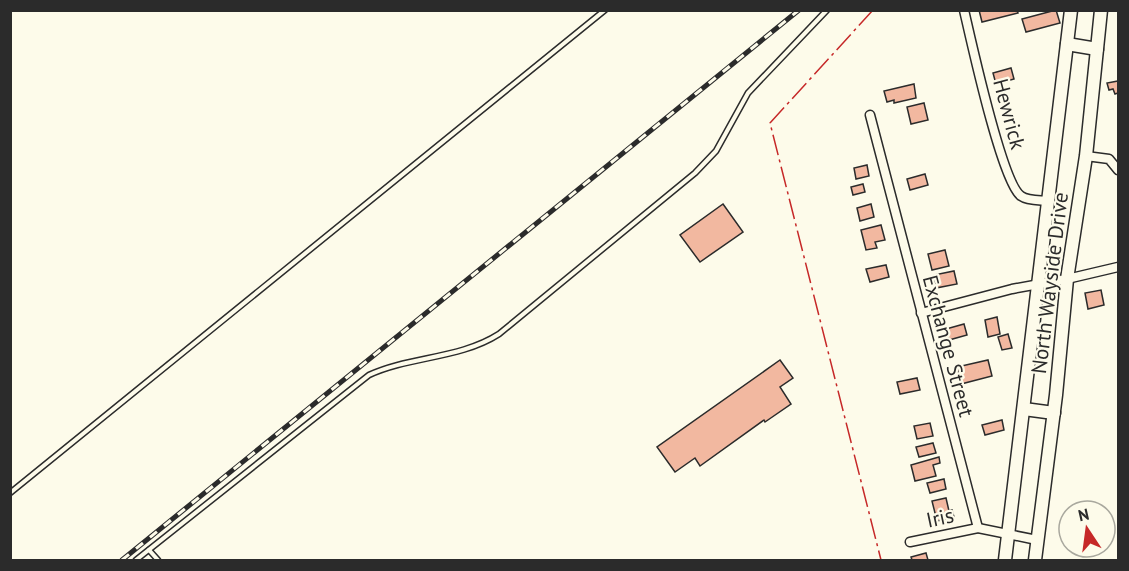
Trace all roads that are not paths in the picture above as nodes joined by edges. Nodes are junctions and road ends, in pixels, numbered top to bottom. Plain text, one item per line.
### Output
1 (604, 10) edge
2 (827, 10) edge
3 (964, 10) edge
4 (1071, 10) edge
5 (1101, 10) edge
6 (1067, 44) junction
7 (1097, 49) junction
8 (870, 115) dead end
9 (1086, 156) junction
10 (1119, 170) edge
11 (1048, 201) junction
12 (1119, 267) edge
13 (1067, 279) junction
14 (1038, 284) junction
15 (921, 313) junction
16 (1024, 409) junction
17 (1054, 413) junction
18 (10, 493) edge
19 (978, 528) junction
20 (1008, 533) junction
21 (1037, 540) junction
22 (910, 542) dead end
23 (149, 550) junction
24 (136, 561) edge
25 (158, 561) edge
26 (1005, 561) edge
27 (1035, 561) edge

1 - 18 lane
2 - 23 lane
3 - 11 street, Hewrick
4 - 6 main road, North Wayside Drive
5 - 7 main road, North Wayside Drive
6 - 7 main road
6 - 11 main road, North Wayside Drive
7 - 9 main road, North Wayside Drive
8 - 15 street, Exchange Street
9 - 10 street
9 - 13 main road, North Wayside Drive
11 - 14 main road, North Wayside Drive
12 - 13 street
13 - 14 street
13 - 17 main road, North Wayside Drive
14 - 15 street
14 - 16 main road, North Wayside Drive
15 - 19 street, Exchange Street
16 - 17 main road
16 - 20 main road, North Wayside Drive
17 - 21 main road, North Wayside Drive
19 - 20 street
19 - 22 street, Iris
20 - 21 street
20 - 26 main road, North Wayside Drive
21 - 27 main road, North Wayside Drive
23 - 24 lane
23 - 25 lane

